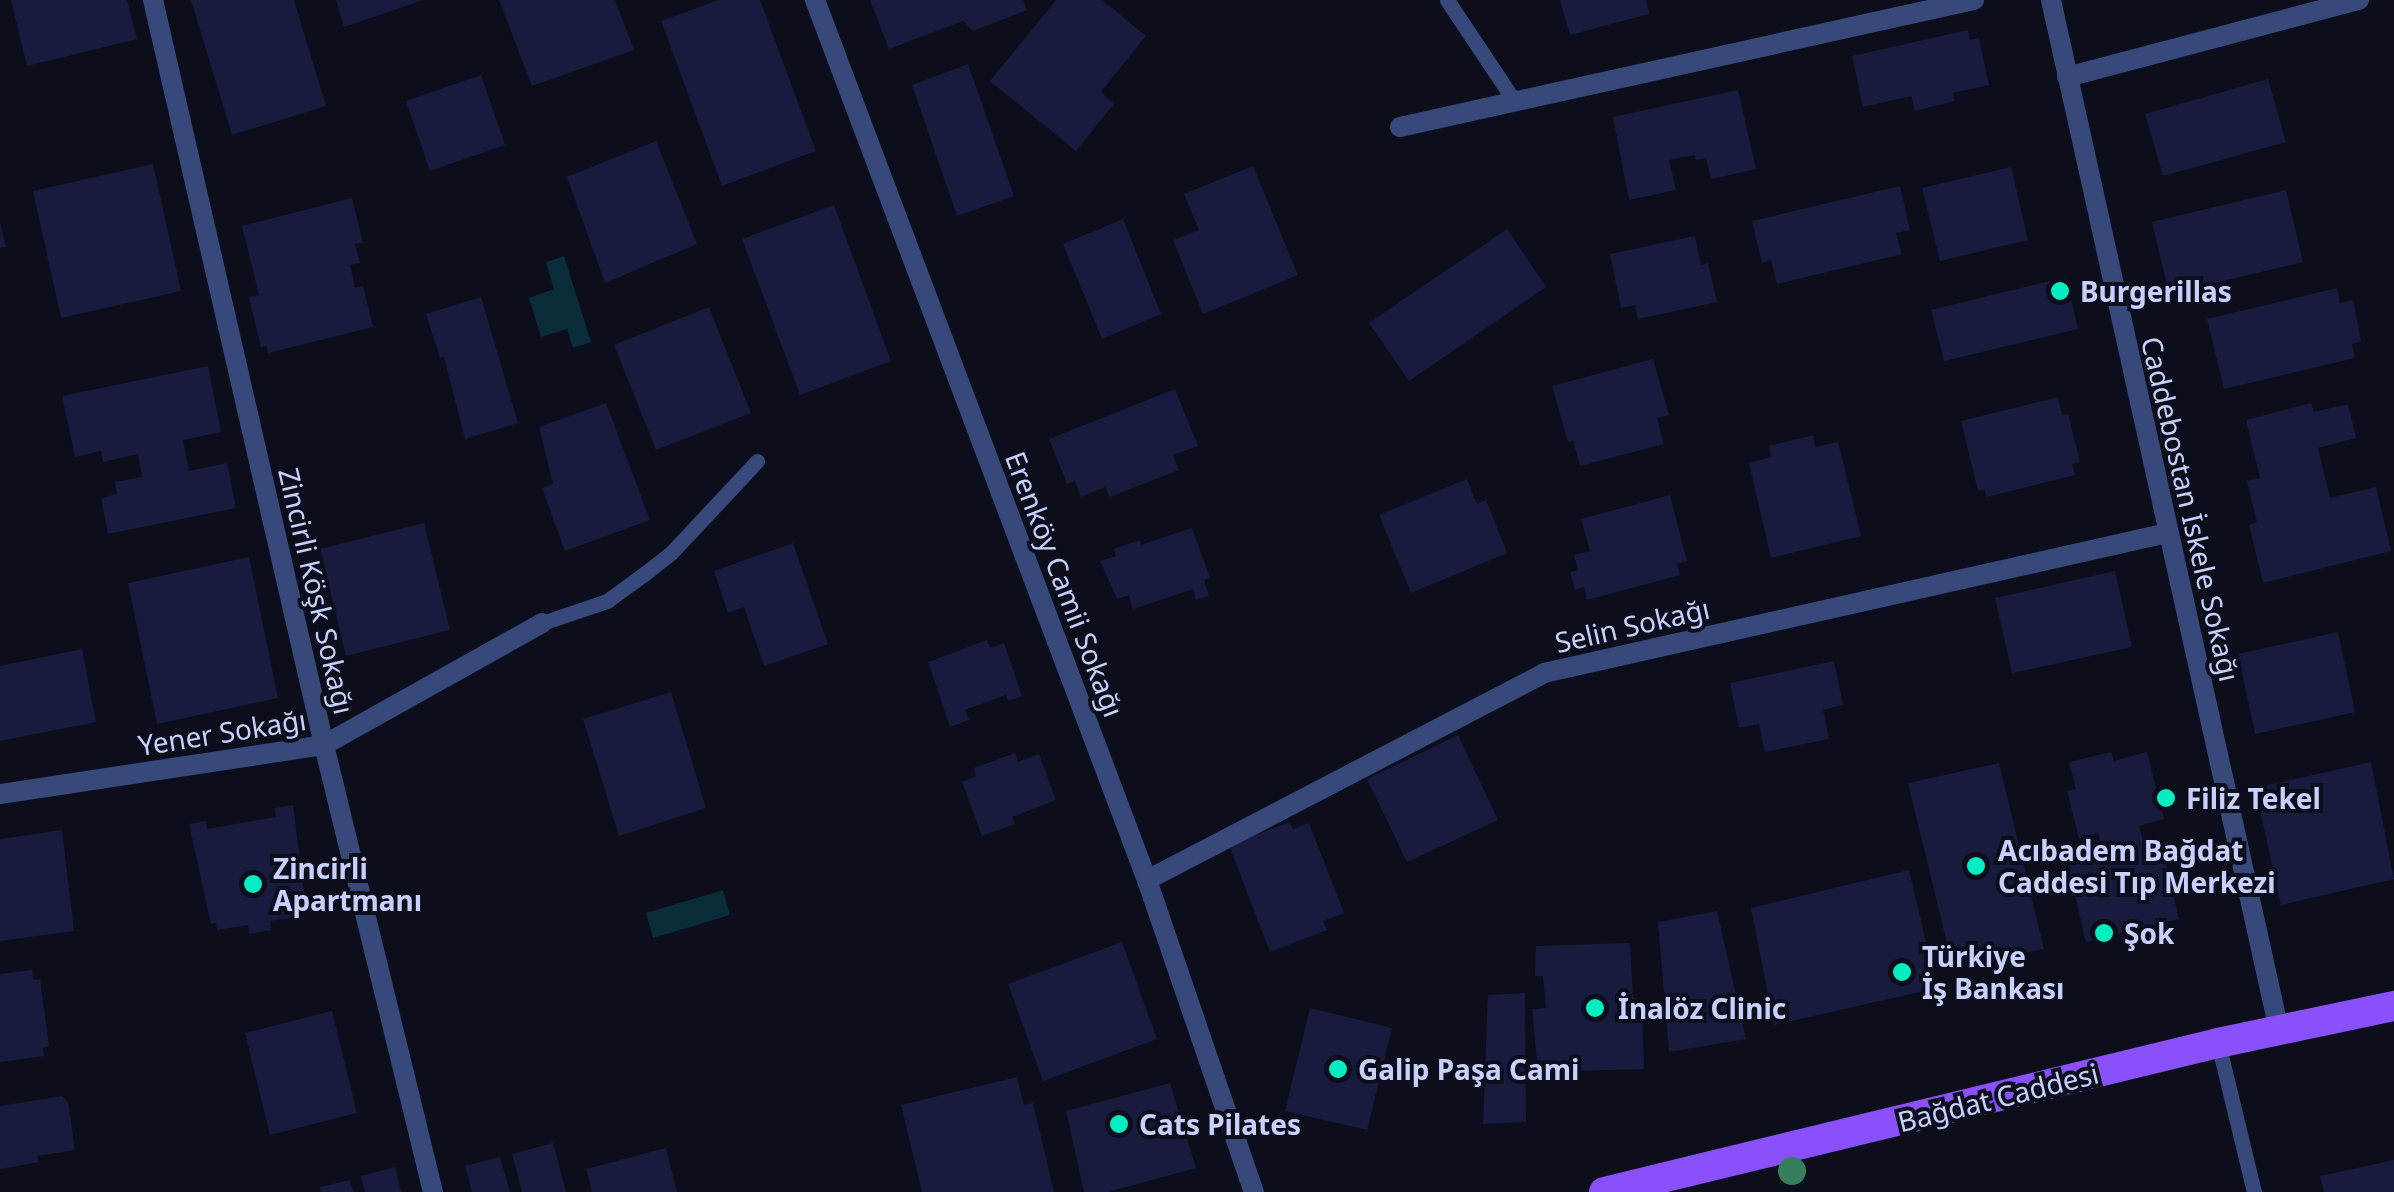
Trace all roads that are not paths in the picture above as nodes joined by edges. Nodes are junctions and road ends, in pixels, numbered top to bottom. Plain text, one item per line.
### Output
1 (153, 0) edge
2 (815, 0) edge
3 (1447, 0) edge
4 (1974, 0) edge
5 (2051, 0) edge
6 (2359, 0) edge
7 (2067, 77) junction
8 (1515, 102) junction
9 (1400, 127) dead end
10 (757, 461) dead end
11 (2168, 533) junction
12 (542, 623) joint
13 (324, 745) junction
14 (0, 794) edge
15 (1147, 880) junction
16 (2394, 1006) edge
17 (2279, 1030) junction
18 (2218, 1042) junction
19 (434, 1192) edge
20 (1254, 1192) edge
21 (1604, 1192) edge
22 (2254, 1192) edge

1 - 13 street, Zincirli Köşk Sokağı
2 - 15 street, Erenköy Camii Sokağı
3 - 8 lane
4 - 8 street
5 - 7 street, Caddebostan İskele Sokağı
6 - 7 street
7 - 11 street, Caddebostan İskele Sokağı
8 - 9 street
10 - 12 lane
11 - 15 street, Selin Sokağı
11 - 17 street, Caddebostan İskele Sokağı
12 - 13 street, Yener Sokağı
13 - 14 street, Yener Sokağı
13 - 19 street, Zincirli Köşk Sokağı
15 - 20 street, Erenköy Camii Sokağı
16 - 17 main road, Bağdat Caddesi
17 - 18 main road, Bağdat Caddesi
18 - 21 main road, Bağdat Caddesi
18 - 22 lane

